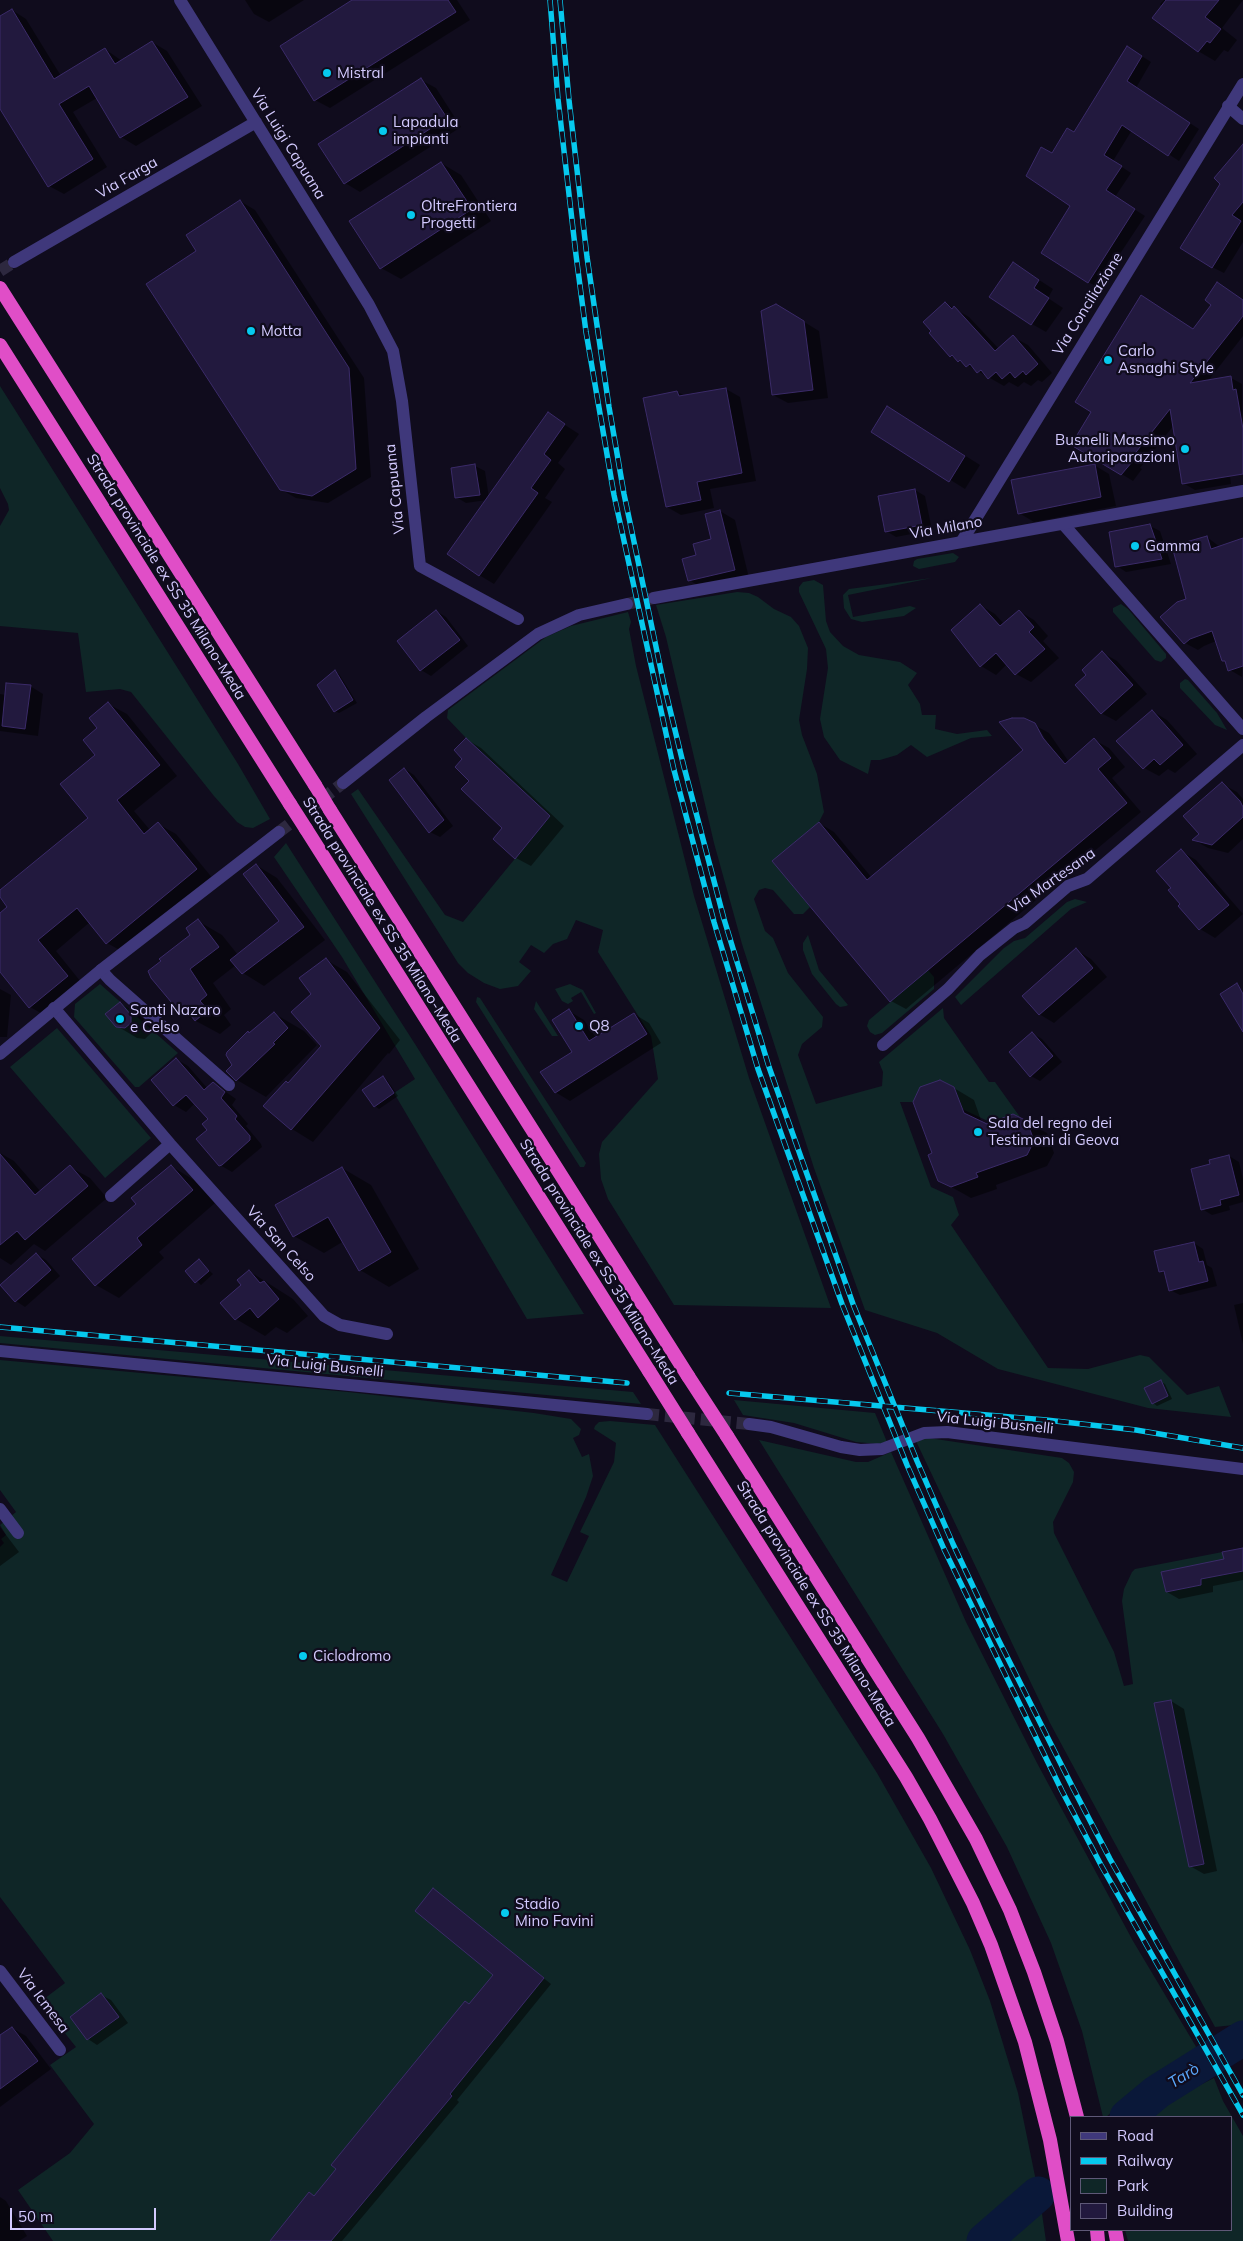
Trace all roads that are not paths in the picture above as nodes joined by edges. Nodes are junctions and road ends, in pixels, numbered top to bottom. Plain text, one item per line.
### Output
1 (180, 0) edge
2 (1243, 84) edge
3 (1228, 106) junction
4 (1243, 119) edge
5 (256, 122) junction
6 (14, 262) tunnel mouth
7 (0, 288) edge
8 (369, 305) joint
9 (0, 346) edge
10 (1243, 491) edge
11 (1064, 525) junction
12 (962, 541) junction
13 (654, 598) tunnel mouth
14 (627, 604) tunnel mouth
15 (518, 619) dead end
16 (1243, 729) edge
17 (1243, 745) edge
18 (343, 783) tunnel mouth
19 (279, 832) tunnel mouth
20 (101, 970) junction
21 (54, 1008) junction
22 (883, 1045) dead end
23 (0, 1054) edge
24 (228, 1085) dead end
25 (170, 1144) junction
26 (111, 1196) dead end
27 (387, 1334) dead end
28 (0, 1350) edge
29 (647, 1414) tunnel mouth
30 (749, 1424) tunnel mouth
31 (1243, 1469) edge
32 (0, 1509) edge
33 (18, 1533) dead end
34 (0, 1971) edge
35 (60, 2050) dead end
36 (1081, 2115) edge
37 (1068, 2241) edge

1 - 5 street, Via Luigi Capuana
2 - 3 street, Via Conciliazione
3 - 4 street
3 - 12 street, Via Conciliazione
5 - 6 street, Via Farga
5 - 8 street, Via Luigi Capuana
7 - 36 highway, Strada provinciale ex SS 35 Milano-Meda, bridge
8 - 15 street, Via Capuana
9 - 37 highway, Strada provinciale ex SS 35 Milano-Meda, bridge
10 - 11 street, Via Milano
11 - 12 street, Via Milano
11 - 16 street
12 - 13 street, Via Milano
14 - 18 street
17 - 22 street, Via Martesana
19 - 20 street
20 - 21 street
20 - 24 street
21 - 23 street
21 - 25 street, Via San Celso
25 - 26 street
25 - 27 street, Via San Celso
28 - 29 street, Via Luigi Busnelli
30 - 31 street, Via Luigi Busnelli
32 - 33 street
34 - 35 street, Via Icmesa

